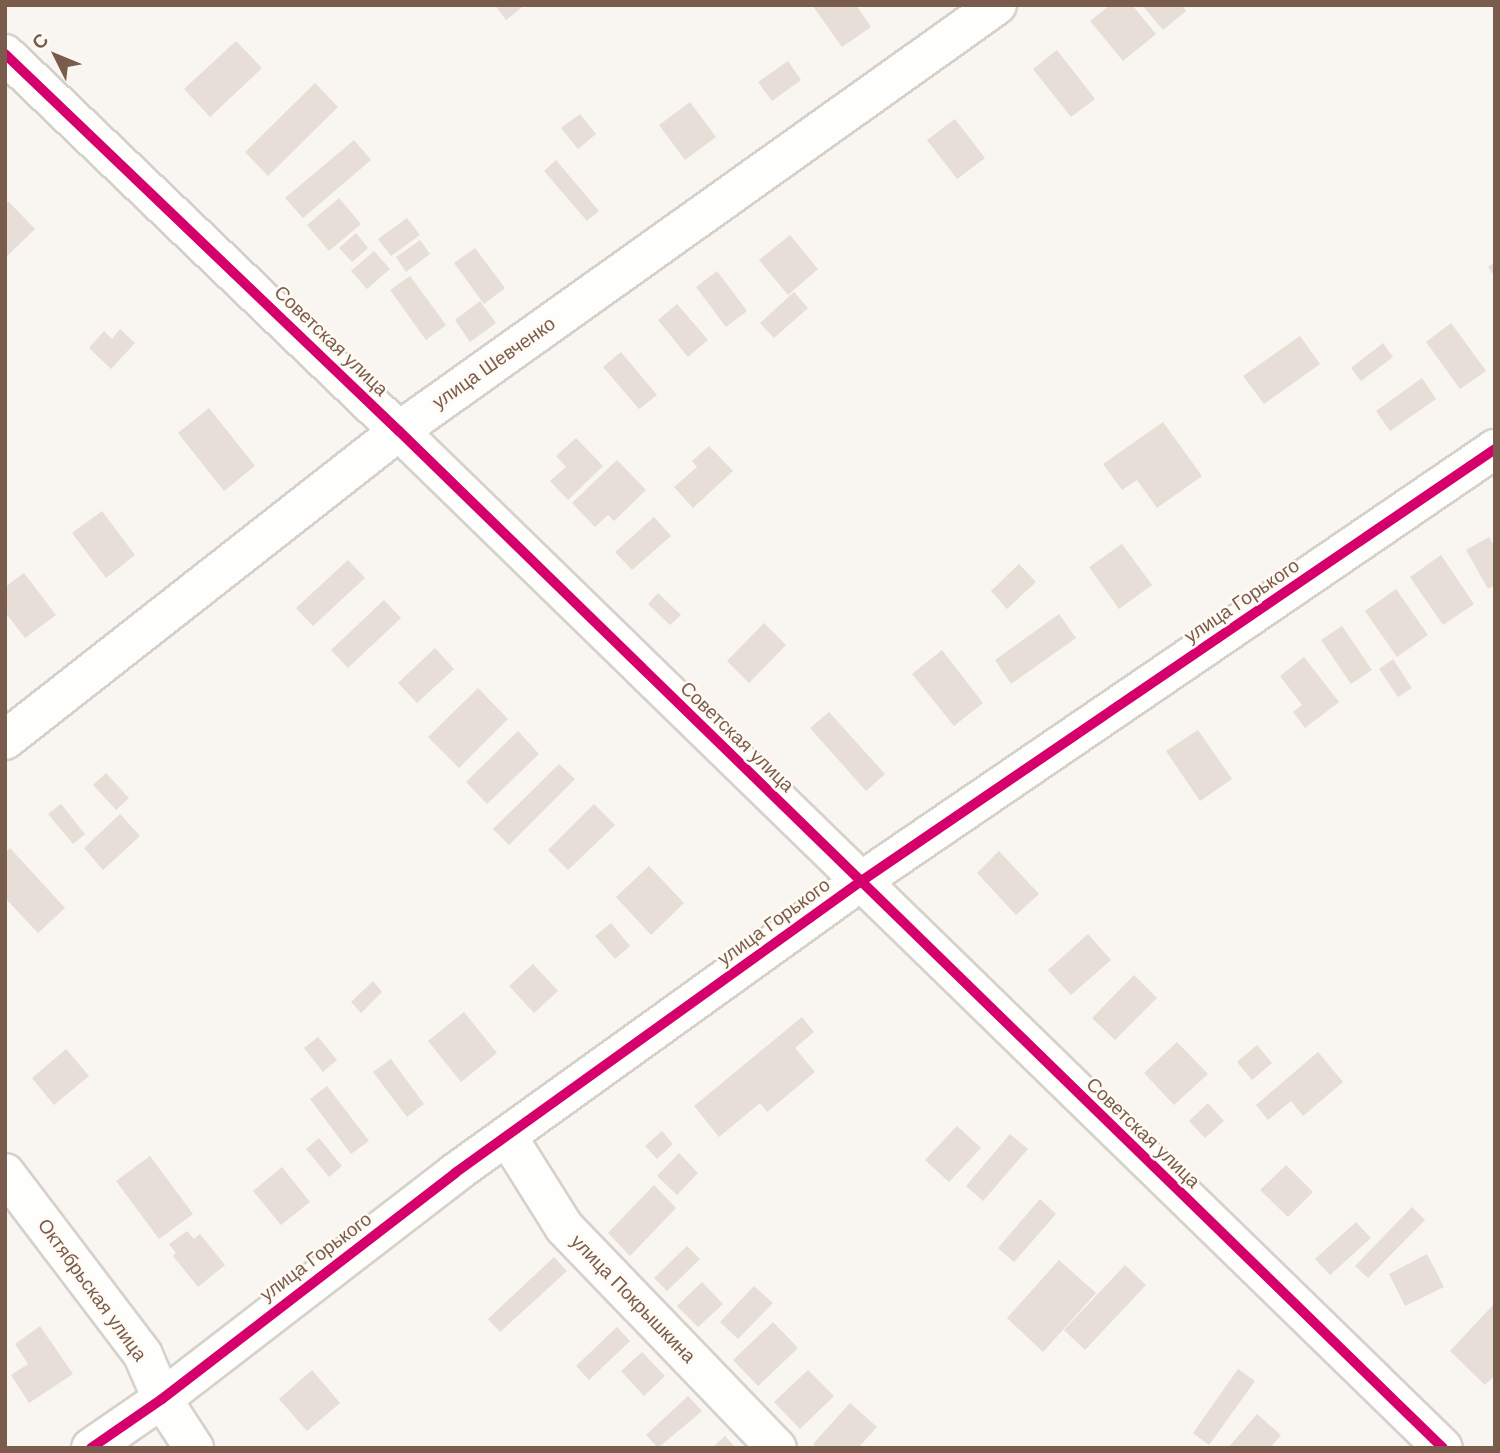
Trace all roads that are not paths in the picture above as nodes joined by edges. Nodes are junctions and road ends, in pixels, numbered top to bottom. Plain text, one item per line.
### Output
1 (997, 5) edge
2 (5, 54) edge
3 (399, 431) junction
4 (1495, 449) edge
5 (5, 740) edge
6 (860, 882) junction
7 (507, 1136) junction
8 (5, 1172) edge
9 (162, 1399) junction
10 (91, 1448) edge
11 (194, 1448) edge
12 (777, 1448) edge
13 (1443, 1448) edge

1 - 3 street, улица Шевченко
2 - 3 street, Советская улица
3 - 5 street, улица Шевченко
3 - 6 street, Советская улица
4 - 6 street, улица Горького
6 - 7 street, улица Горького
6 - 13 street, Советская улица
7 - 9 street, улица Горького
7 - 12 street, улица Покрышкина
8 - 9 street, Октябрьская улица
9 - 10 street, улица Горького
9 - 11 street, Октябрьская улица

